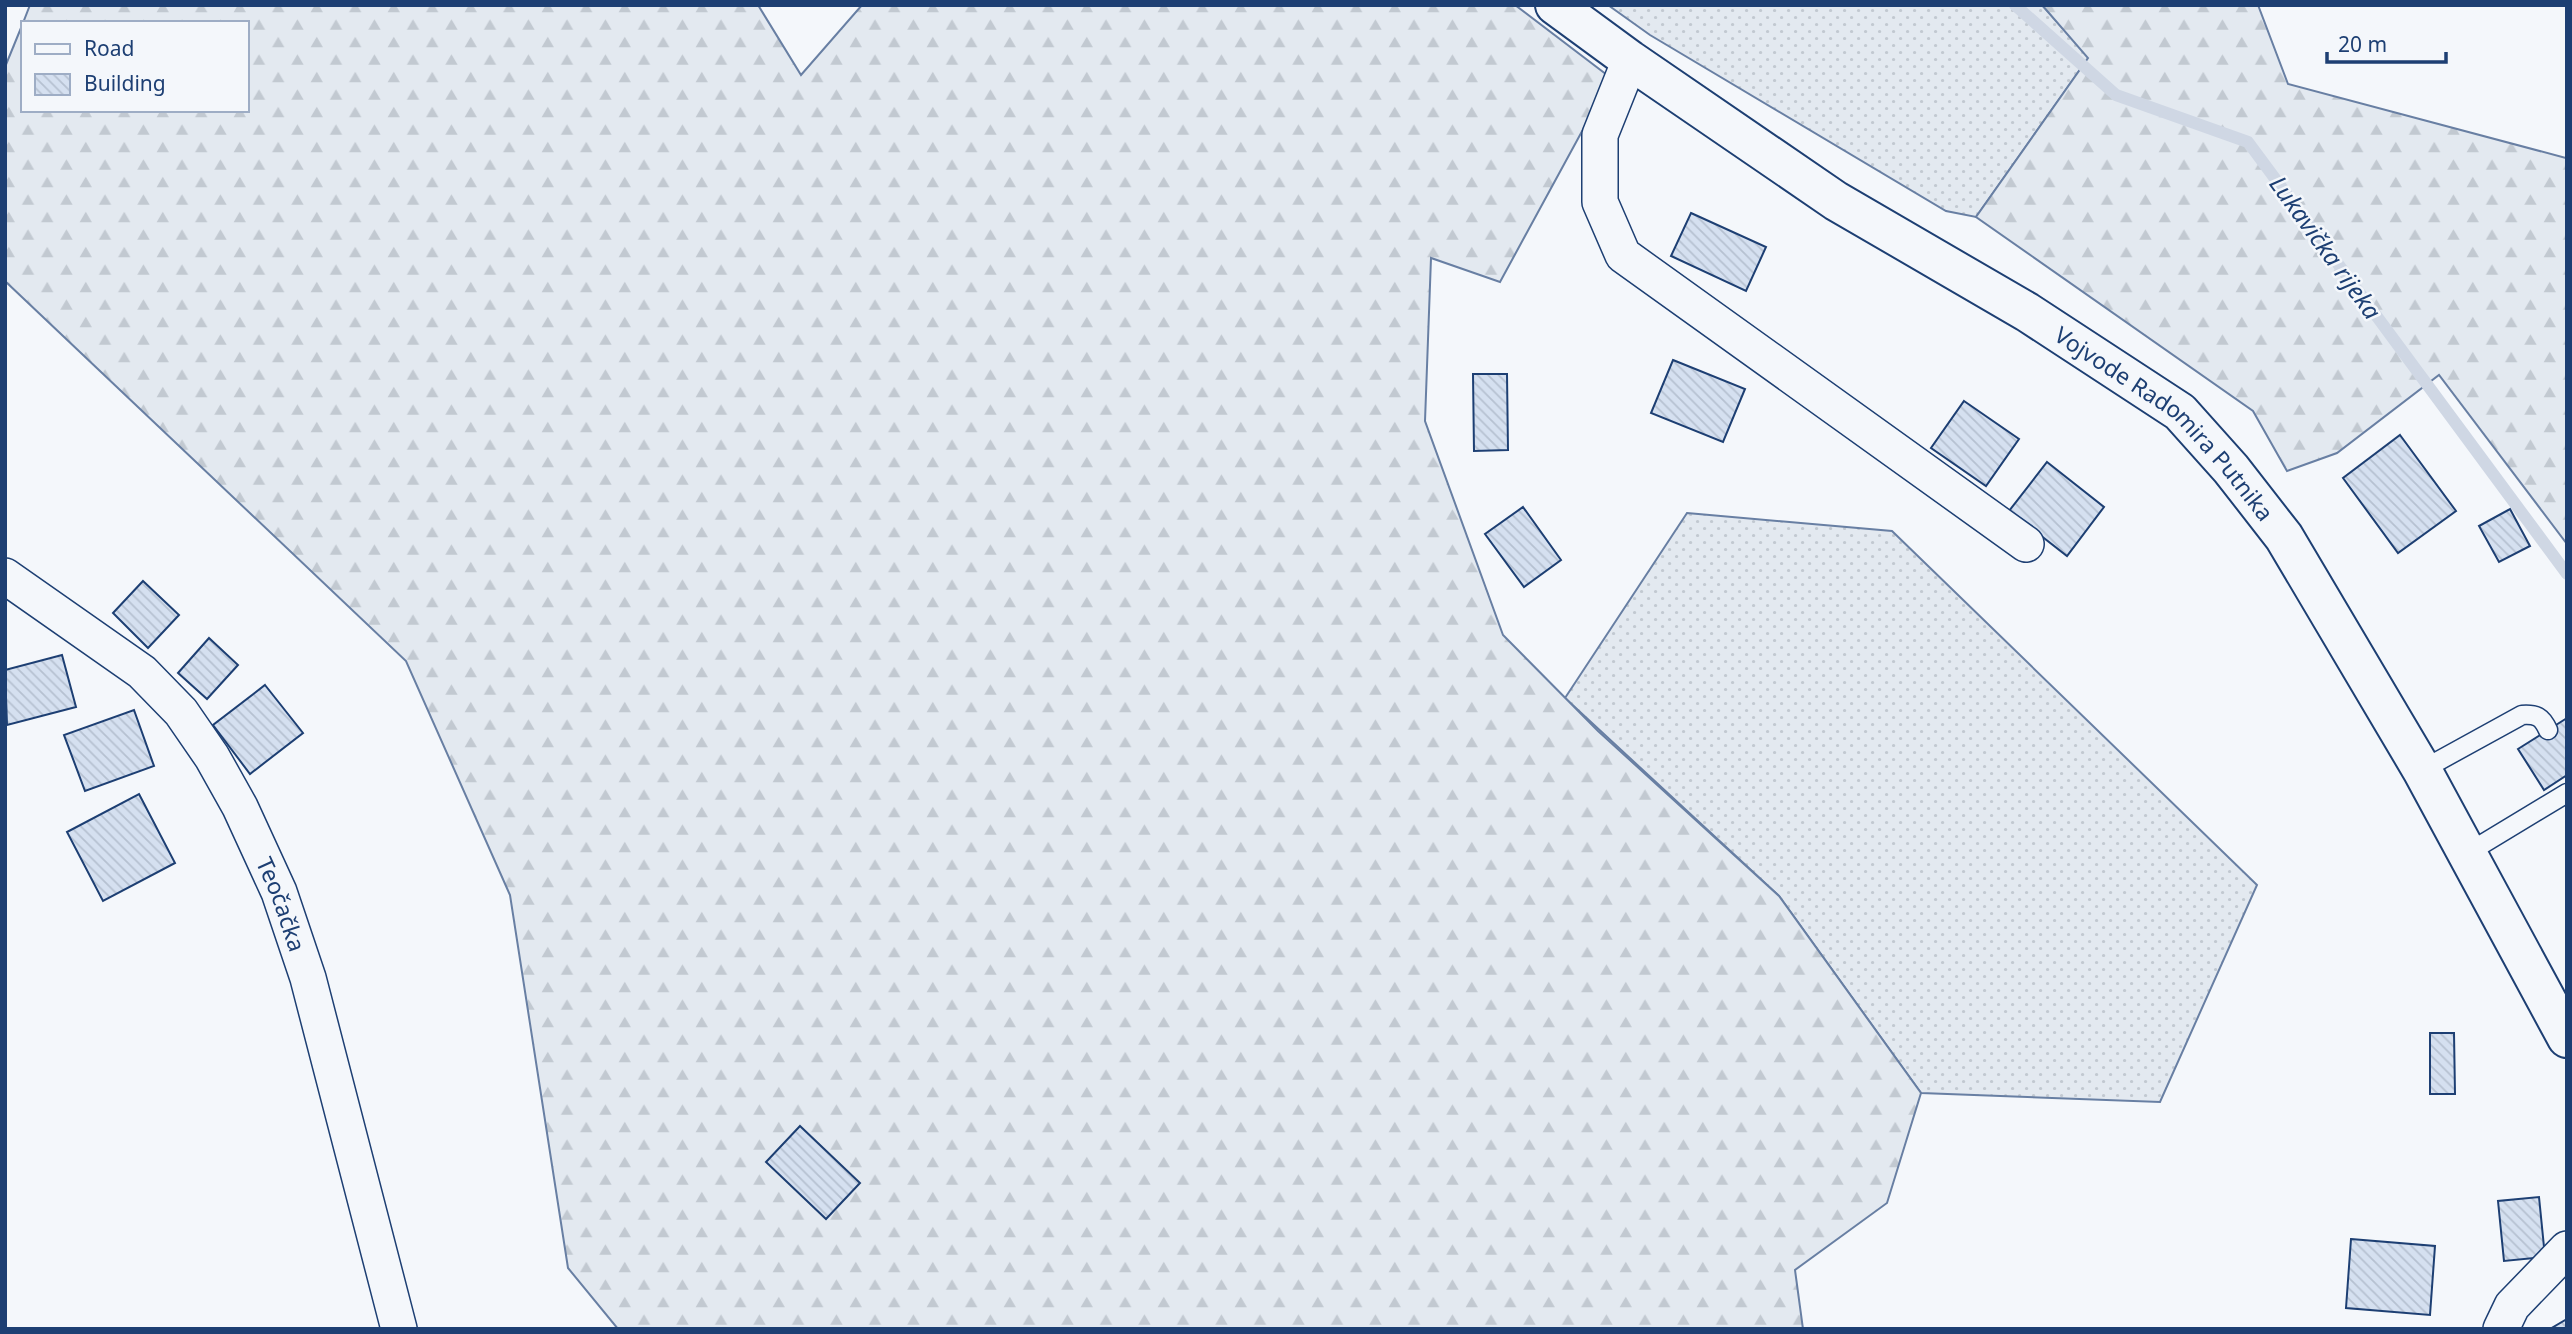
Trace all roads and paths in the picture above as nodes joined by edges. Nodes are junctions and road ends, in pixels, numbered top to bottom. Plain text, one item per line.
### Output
1 (1555, 5) edge
2 (1630, 60) junction
3 (2026, 544) dead end
4 (5, 576) edge
5 (2548, 730) dead end
6 (2422, 770) junction
7 (2567, 793) edge
8 (2466, 854) junction
9 (2567, 1038) edge
10 (2567, 1249) edge
11 (399, 1329) edge
12 (2501, 1329) edge

1 - 2 main road, Vojvode Radomira Putnika
2 - 3 street
2 - 6 main road, Vojvode Radomira Putnika
4 - 11 street, Teočačka
5 - 6 lane
6 - 8 main road, Vojvode Radomira Putnika
7 - 8 lane
8 - 9 main road, Vojvode Radomira Putnika
10 - 12 street

